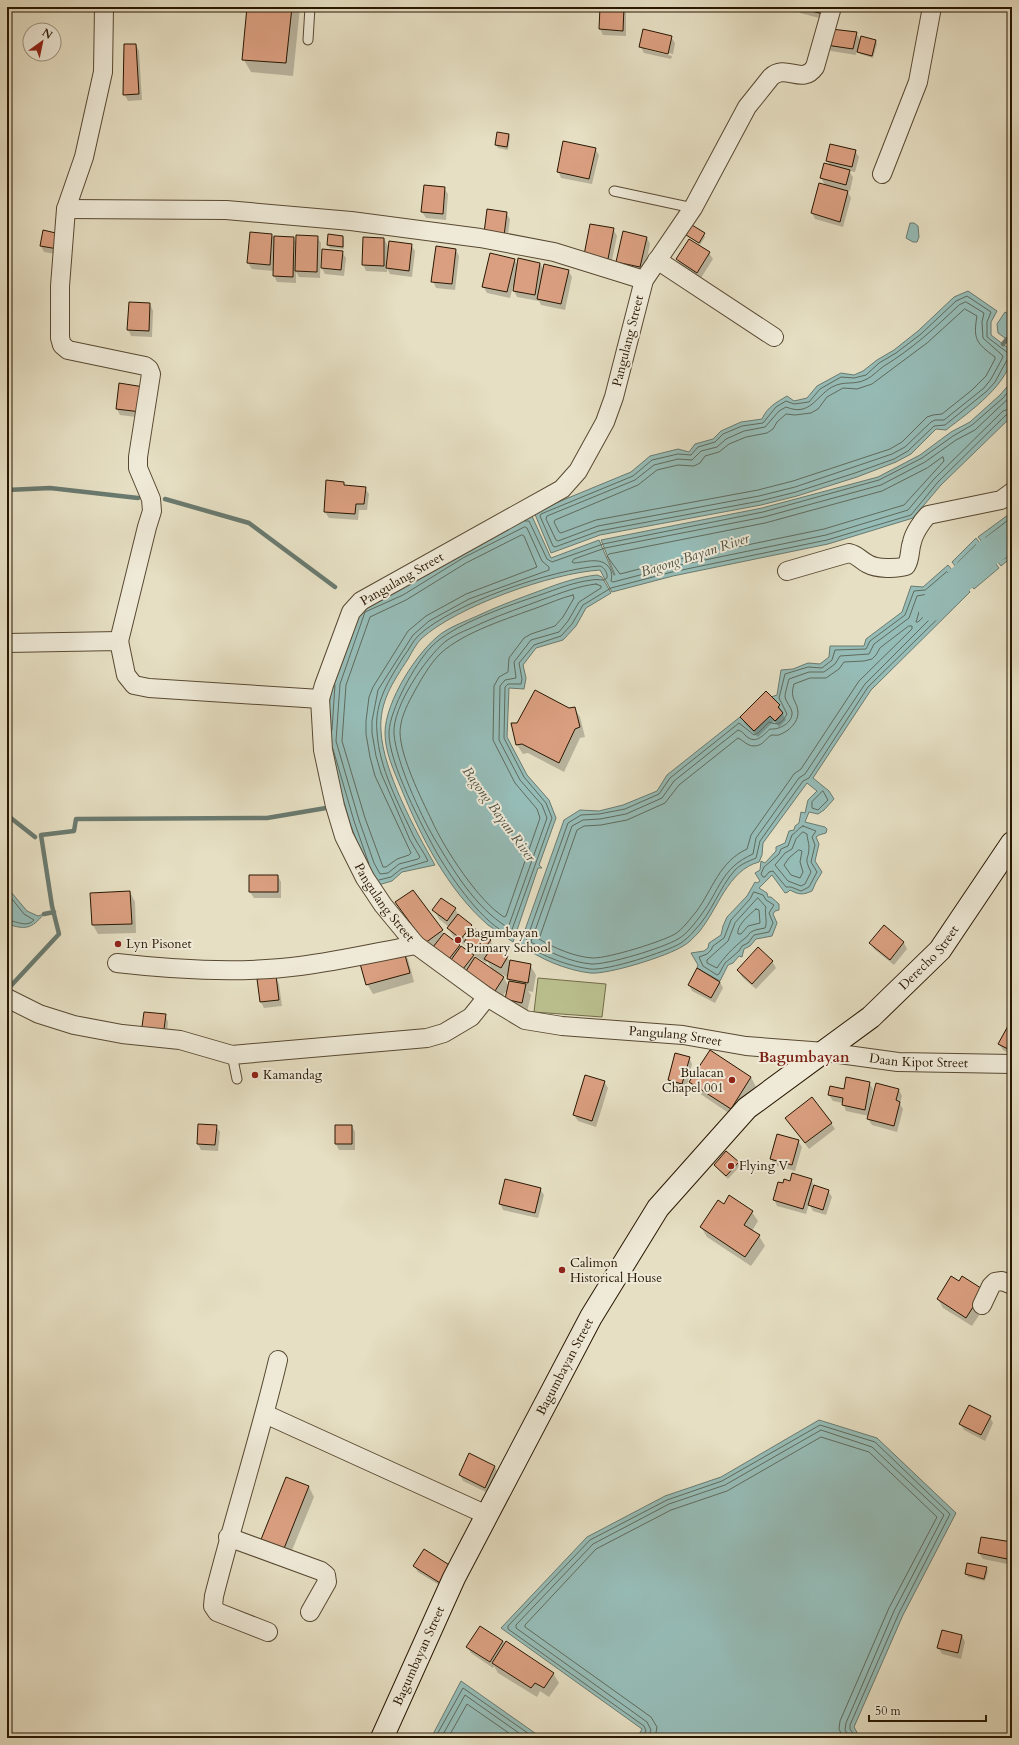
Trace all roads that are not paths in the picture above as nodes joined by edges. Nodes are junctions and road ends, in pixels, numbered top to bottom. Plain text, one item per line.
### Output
1 (104, 7) edge
2 (310, 7) edge
3 (832, 7) edge
4 (932, 7) edge
5 (308, 40) dead end
6 (882, 174) dead end
7 (614, 191) dead end
8 (693, 208) junction
9 (66, 209) junction
10 (657, 260) junction
11 (644, 280) junction
12 (774, 337) dead end
13 (1012, 492) edge
14 (787, 571) dead end
15 (119, 641) junction
16 (7, 643) edge
17 (320, 699) junction
18 (1012, 843) edge
19 (416, 945) junction
20 (117, 963) dead end
21 (487, 997) junction
22 (7, 998) edge
23 (825, 1052) junction
24 (232, 1055) junction
25 (1012, 1064) edge
26 (237, 1079) dead end
27 (1012, 1285) edge
28 (982, 1305) dead end
29 (278, 1360) dead end
30 (265, 1414) junction
31 (486, 1515) junction
32 (228, 1537) junction
33 (310, 1612) dead end
34 (268, 1632) dead end
35 (382, 1738) edge

1 - 9 street
2 - 5 lane
3 - 8 street, Pangulang Street
4 - 6 street
7 - 8 lane
8 - 10 street, Pangulang Street
9 - 11 street
9 - 15 street
10 - 11 street, Pangulang Street
10 - 12 street
11 - 17 street, Pangulang Street
13 - 14 street
15 - 16 street
15 - 17 street
17 - 19 street, Pangulang Street
18 - 23 main road, Derecho Street
19 - 20 street
19 - 21 street, Pangulang Street
21 - 23 street, Pangulang Street
21 - 24 street
22 - 24 street
23 - 25 street, Daan Kipot Street
23 - 31 main road, Bagumbayan Street
24 - 26 lane
27 - 28 street
29 - 30 street
30 - 31 street
30 - 32 street
31 - 35 main road, Bagumbayan Street
32 - 33 street
32 - 34 street

